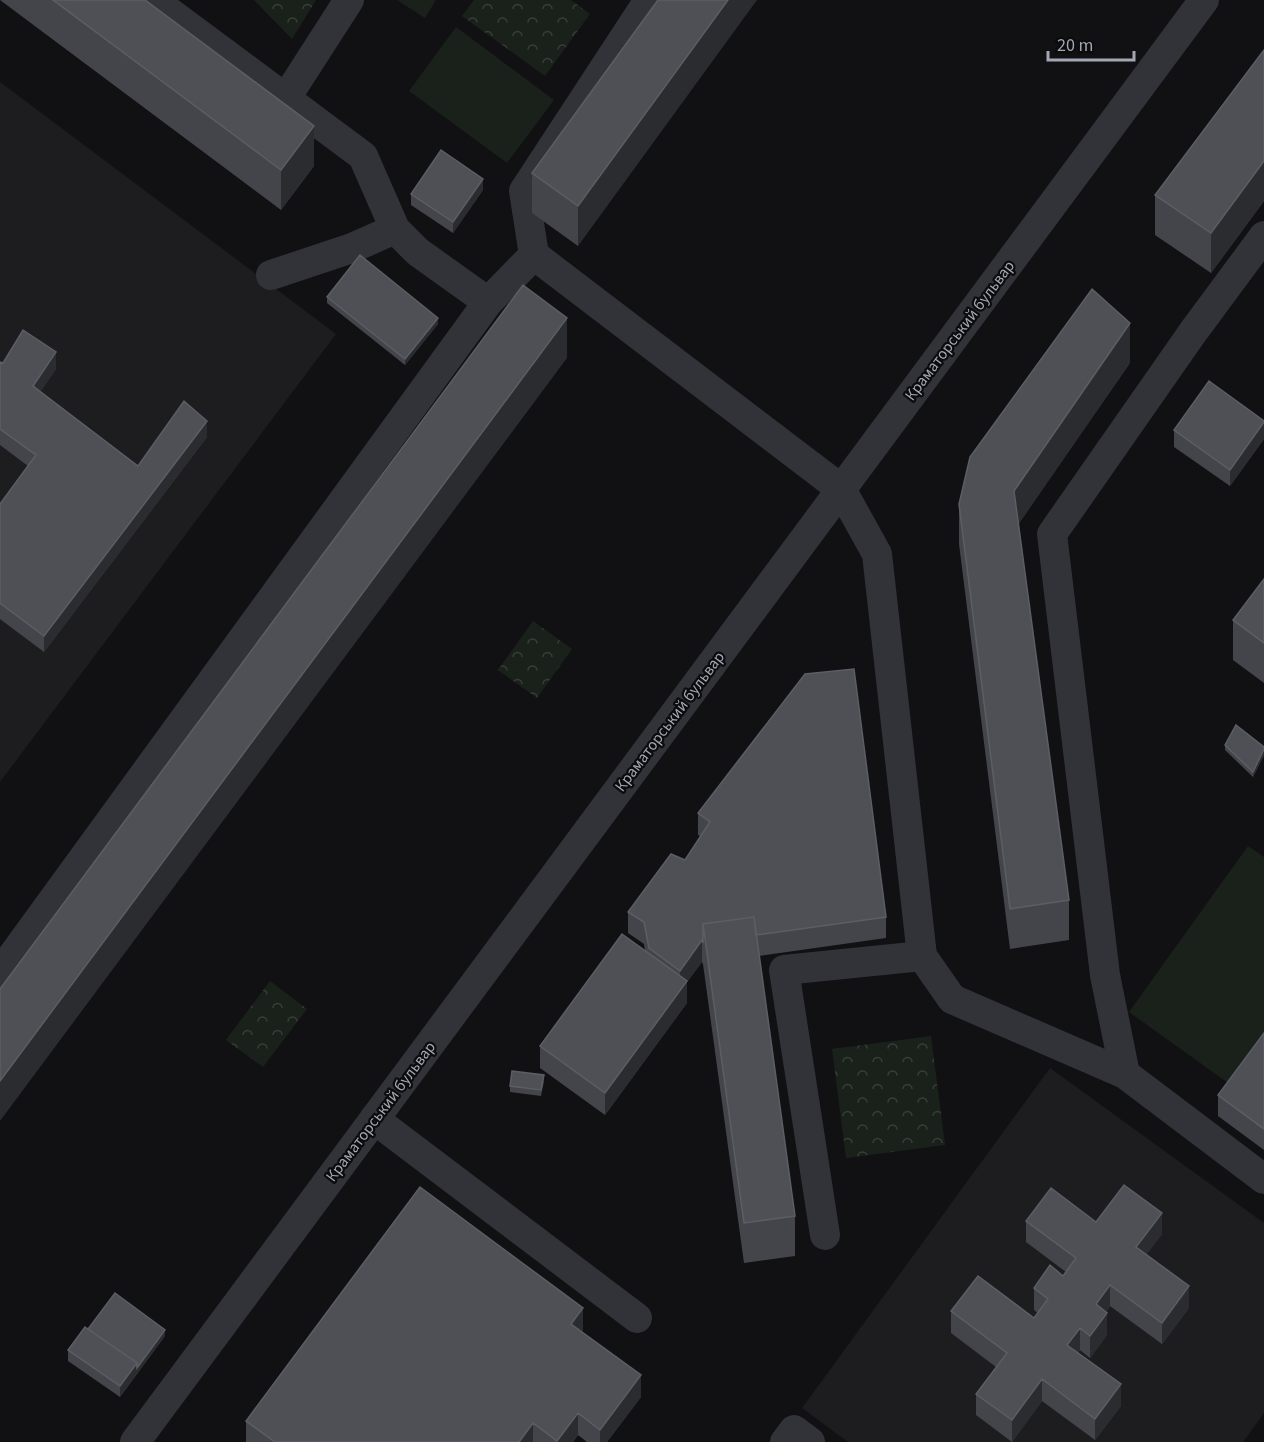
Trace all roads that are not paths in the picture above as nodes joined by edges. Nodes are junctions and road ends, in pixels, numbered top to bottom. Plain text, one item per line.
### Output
1 (153, 0) edge
2 (349, 0) edge
3 (649, 0) edge
4 (1204, 0) edge
5 (286, 98) junction
6 (395, 229) junction
7 (1264, 236) edge
8 (534, 255) junction
9 (271, 275) dead end
10 (488, 302) junction
11 (841, 489) junction
12 (922, 956) junction
13 (0, 973) edge
14 (1125, 1074) junction
15 (374, 1119) junction
16 (1264, 1179) edge
17 (825, 1235) dead end
18 (637, 1318) dead end
19 (139, 1441) edge
20 (785, 1442) edge
21 (810, 1442) edge

1 - 5 street
2 - 5 street
3 - 8 street
4 - 11 street, Краматорський бульвар
5 - 6 street
6 - 9 street
6 - 10 street
7 - 14 street
8 - 10 street
8 - 11 street
10 - 13 street
11 - 12 street
11 - 15 street, Краматорський бульвар
12 - 14 street
12 - 17 street
14 - 16 street
15 - 18 street
15 - 19 street, Краматорський бульвар
20 - 21 street

